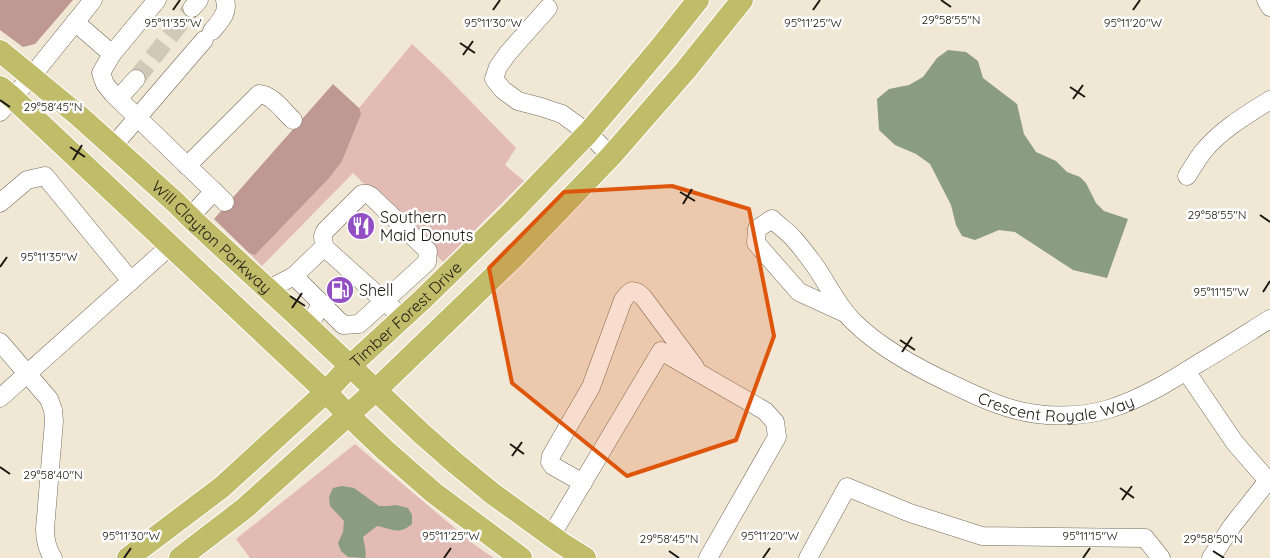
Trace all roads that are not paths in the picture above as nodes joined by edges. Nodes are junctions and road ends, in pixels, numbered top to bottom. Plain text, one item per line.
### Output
1 (93, 0) edge
2 (157, 0) edge
3 (225, 0) edge
4 (698, 0) edge
5 (742, 0) edge
6 (1266, 0) edge
7 (1270, 7) edge
8 (548, 8) dead end
9 (75, 22) junction
10 (0, 50) edge
11 (112, 54) junction
12 (31, 77) junction
13 (136, 79) tunnel mouth
14 (4, 99) edge
15 (118, 99) junction
16 (1270, 100) edge
17 (138, 118) junction
18 (293, 120) dead end
19 (588, 133) junction
20 (113, 146) junction
21 (611, 156) junction
22 (187, 166) junction
23 (1187, 176) dead end
24 (0, 203) edge
25 (190, 217) junction
26 (170, 246) junction
27 (324, 247) junction
28 (294, 276) junction
29 (131, 281) junction
30 (269, 289) junction
31 (384, 301) junction
32 (321, 303) junction
33 (845, 313) junction
34 (402, 318) junction
35 (1270, 320) edge
36 (308, 327) junction
37 (0, 342) edge
38 (350, 366) junction
39 (1186, 371) junction
40 (27, 373) junction
41 (700, 373) junction
42 (376, 390) junction
43 (326, 392) junction
44 (0, 398) edge
45 (347, 414) junction
46 (1269, 481) edge
47 (582, 483) junction
48 (551, 536) junction
49 (53, 558) edge
50 (128, 558) edge
51 (180, 558) edge
52 (521, 558) edge
53 (585, 558) edge
54 (708, 558) edge
55 (808, 558) edge
56 (1161, 558) edge
57 (1211, 558) edge

1 - 9 street
2 - 11 street
3 - 17 street
4 - 19 main road, Timber Forest Drive
5 - 21 main road, Timber Forest Drive
6 - 7 street
8 - 19 street
9 - 11 street
9 - 12 street
10 - 12 main road, Will Clayton Parkway
11 - 15 street
12 - 14 street
12 - 20 main road, Will Clayton Parkway
13 - 15 street
14 - 26 main road
15 - 17 street
16 - 23 street
17 - 20 street
17 - 22 street
18 - 22 street
19 - 21 street
19 - 34 main road, Timber Forest Drive
20 - 25 main road, Will Clayton Parkway
21 - 42 main road, Timber Forest Drive
22 - 25 street
24 - 29 street
25 - 30 main road, Will Clayton Parkway
26 - 29 street
26 - 43 main road
27 - 28 street
27 - 31 street
27 - 31 street
28 - 30 street
28 - 32 street
29 - 40 street
30 - 36 main road, Will Clayton Parkway
31 - 32 street
31 - 34 street
32 - 36 street
33 - 33 street, Crescent Royale Way
33 - 39 street, Crescent Royale Way
34 - 38 main road, Timber Forest Drive
35 - 39 street, Crescent Royale Way
36 - 38 main road, Will Clayton Parkway
37 - 40 street
38 - 42 main road, Will Clayton Parkway
38 - 43 main road, Timber Forest Drive
39 - 46 street
40 - 44 street
40 - 49 street
41 - 47 street
41 - 47 street
41 - 54 street
42 - 45 main road, Timber Forest Drive
42 - 48 main road, Will Clayton Parkway
43 - 45 main road
43 - 50 main road, Timber Forest Drive
45 - 51 main road, Timber Forest Drive
45 - 52 main road
46 - 57 street
47 - 48 street
48 - 53 main road, Will Clayton Parkway
55 - 56 street

